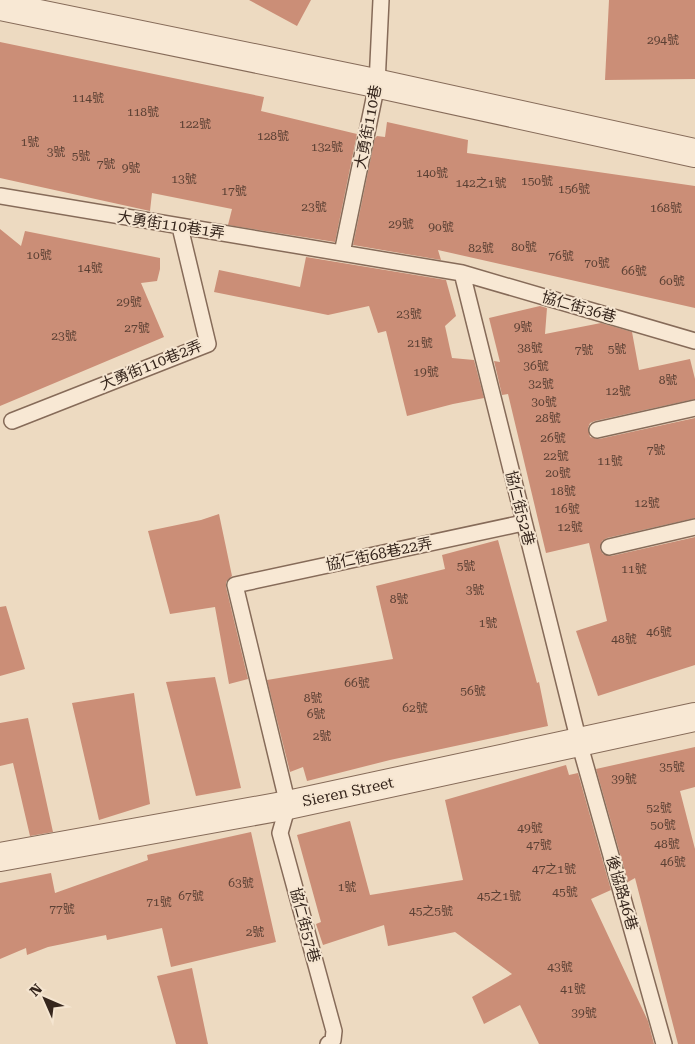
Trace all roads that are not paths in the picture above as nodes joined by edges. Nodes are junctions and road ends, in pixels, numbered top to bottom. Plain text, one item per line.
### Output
1 (381, 0) edge
2 (0, 6) edge
3 (377, 84) junction
4 (695, 153) edge
5 (0, 196) edge
6 (180, 227) junction
7 (342, 253) junction
8 (462, 273) junction
9 (695, 341) edge
10 (695, 408) edge
11 (12, 420) dead end
12 (597, 430) dead end
13 (523, 523) junction
14 (695, 527) edge
15 (609, 547) dead end
16 (695, 717) edge
17 (579, 742) junction
18 (288, 805) junction
19 (0, 857) edge
20 (328, 1044) edge
21 (664, 1044) edge

1 - 3 lane, 大勇街110巷
2 - 3 street
3 - 4 street
3 - 7 lane, 大勇街110巷
5 - 6 lane, 大勇街110巷1弄
6 - 7 lane, 大勇街110巷1弄
6 - 11 lane, 大勇街110巷2弄
7 - 8 lane, 大勇街110巷1弄
8 - 9 lane, 協仁街36巷
8 - 13 lane, 協仁街52巷
10 - 12 lane
13 - 17 lane, 協仁街52巷
13 - 18 lane, 協仁街68巷22弄
14 - 15 lane
16 - 17 street, Sieren Street
17 - 18 street, Sieren Street
17 - 21 lane, 後協路46巷
18 - 19 street, Sieren Street
18 - 20 lane, 協仁街57巷

